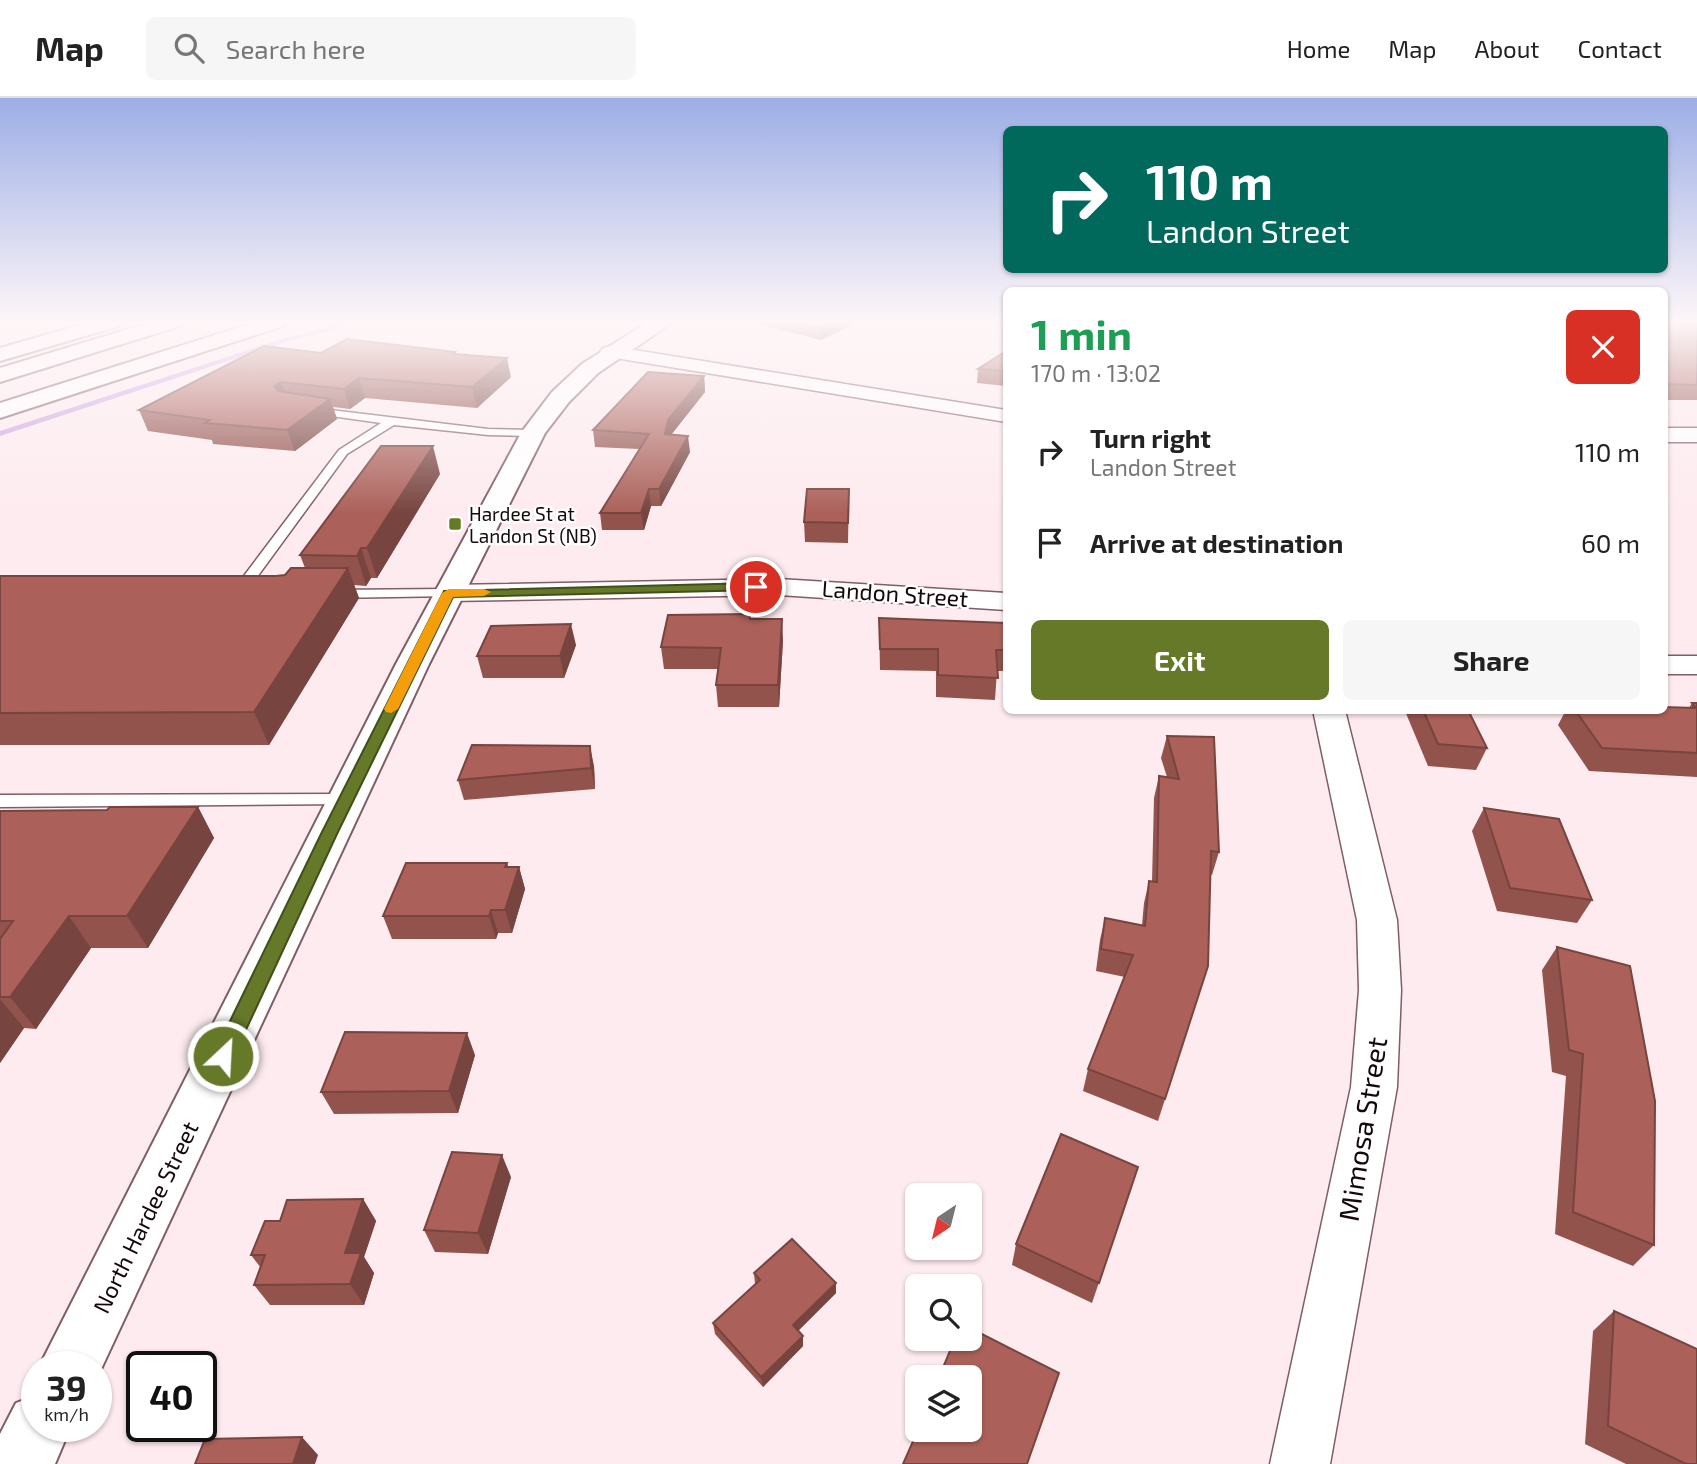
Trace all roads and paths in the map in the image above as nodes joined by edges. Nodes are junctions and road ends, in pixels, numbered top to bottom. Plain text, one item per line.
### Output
1 (78, 386) edge
2 (569, 386) edge
3 (819, 386) edge
4 (302, 409) edge
5 (0, 411) edge
6 (1003, 416) edge
7 (392, 421) junction
8 (533, 433) junction
9 (1668, 435) edge
10 (1697, 435) edge
11 (239, 593) edge
12 (449, 593) junction
13 (319, 594) edge
14 (1003, 602) edge
15 (1668, 665) edge
16 (1697, 665) edge
17 (1330, 714) edge
18 (345, 800) junction
19 (0, 801) edge
20 (78, 1351) edge
21 (31, 1442) edge
22 (20, 1464) edge
23 (1300, 1464) edge

1 - 5 main road
2 - 8 main road, North Hardee Street
3 - 6 street
4 - 7 lane
7 - 8 lane
7 - 11 lane
8 - 12 main road, North Hardee Street
9 - 10 street
12 - 13 lane
12 - 14 street, Landon Street
12 - 18 main road, North Hardee Street
15 - 16 street
17 - 23 street, Mimosa Street
18 - 19 lane
18 - 20 main road, North Hardee Street
21 - 22 main road

